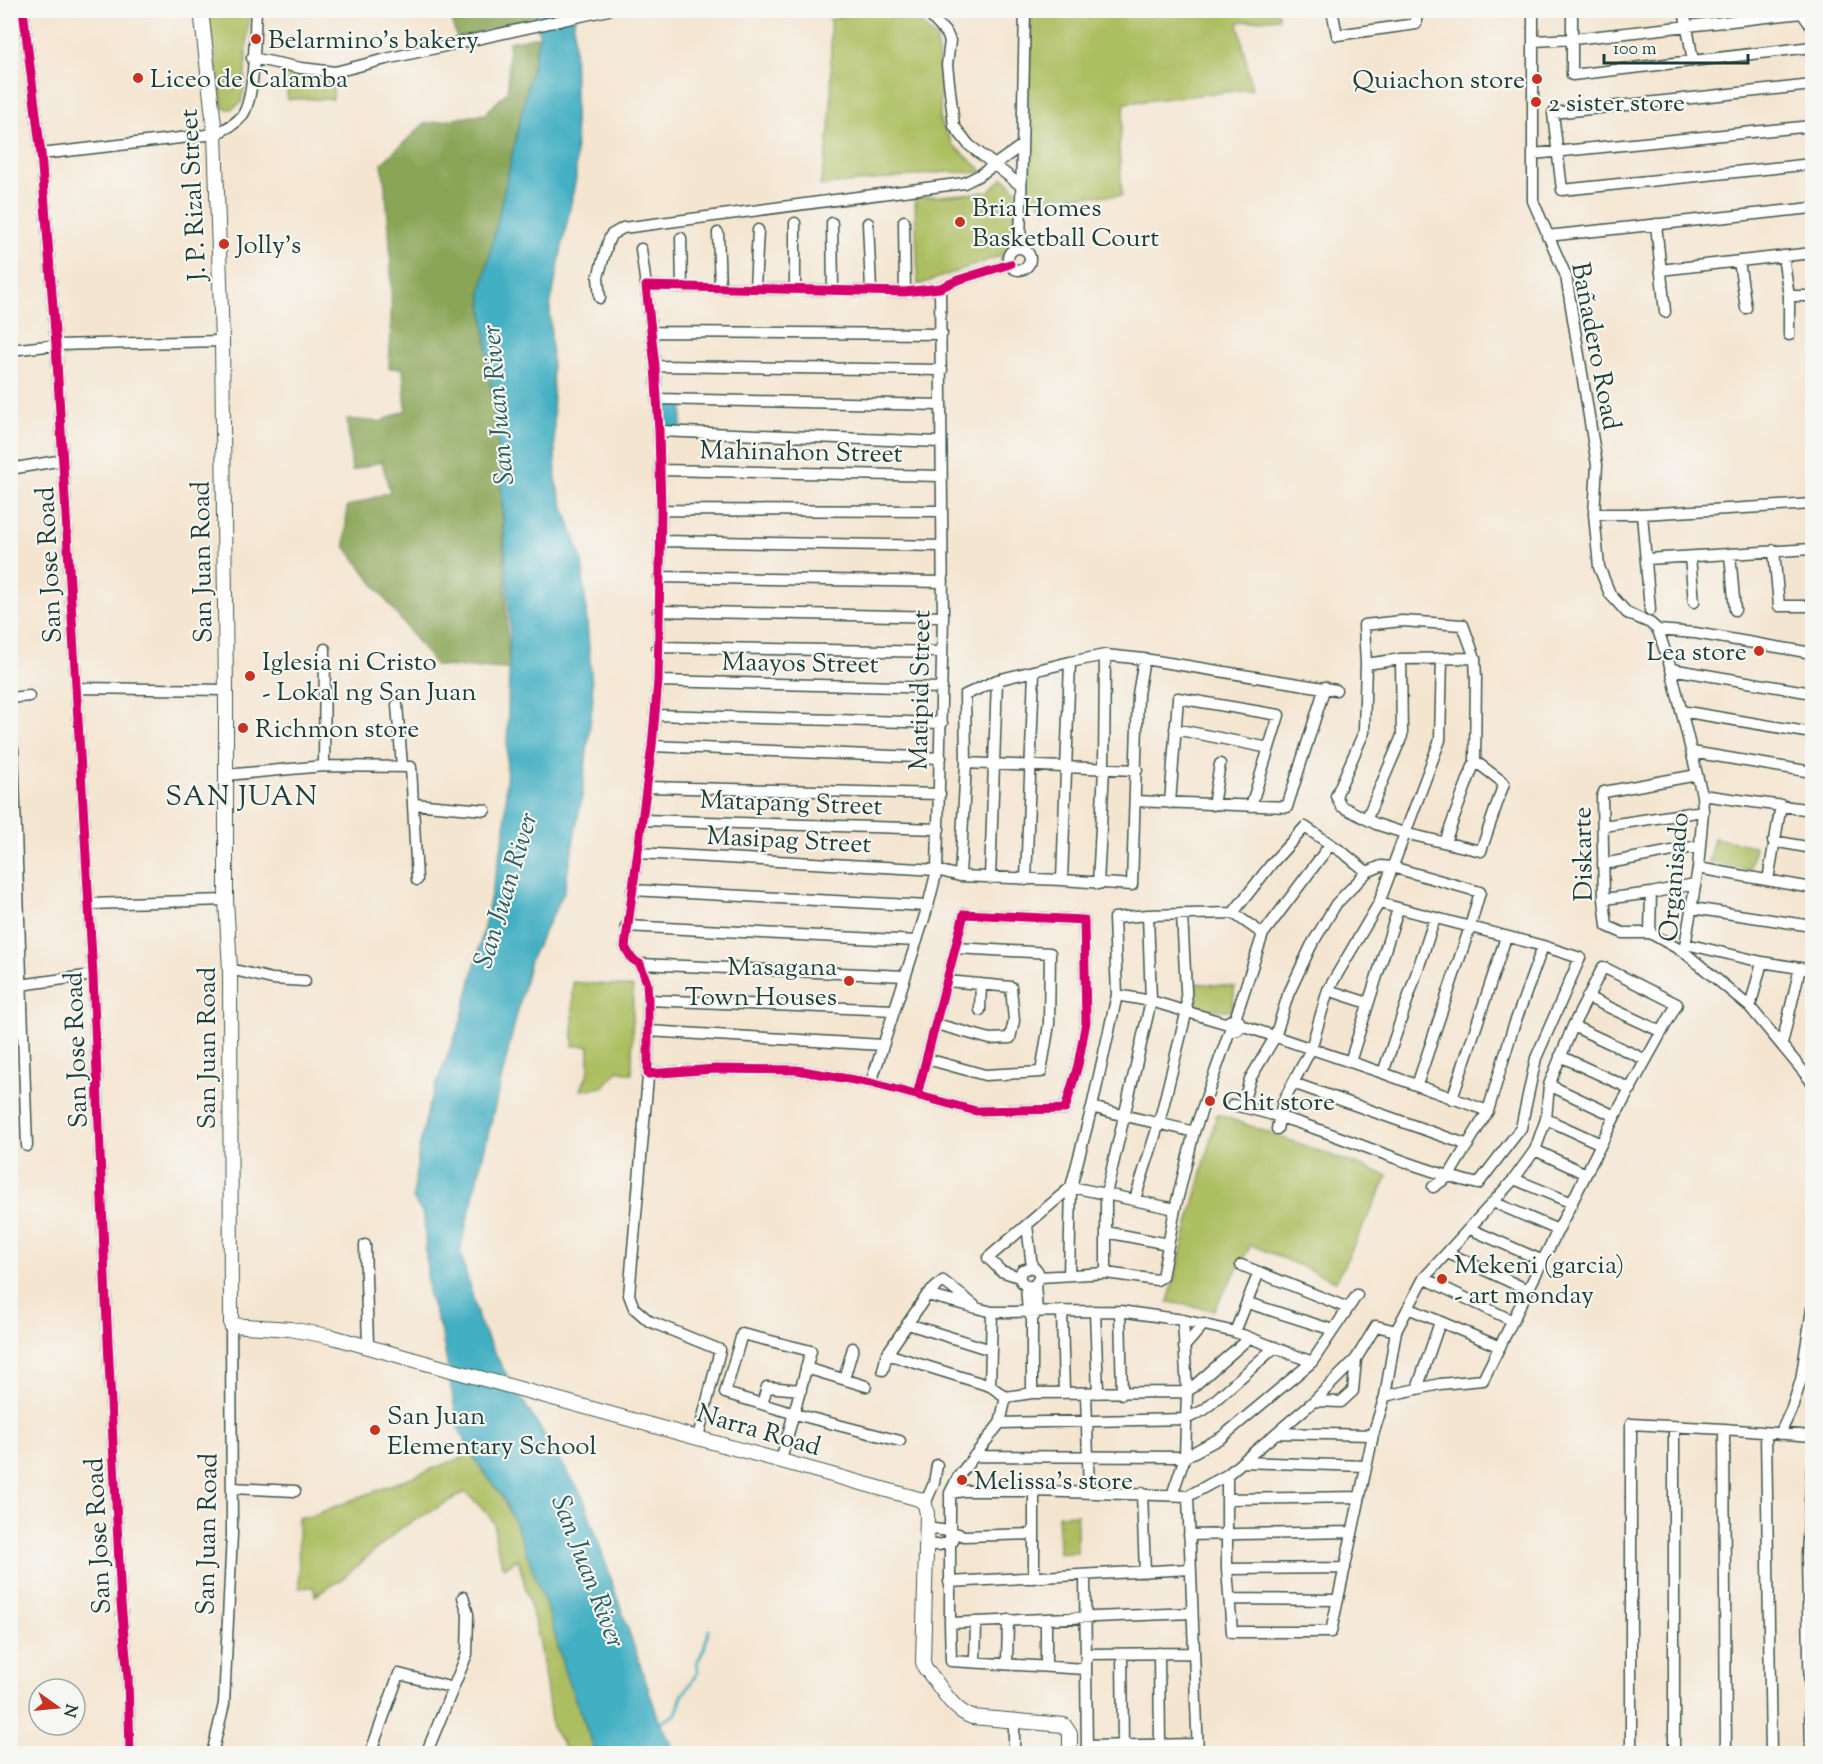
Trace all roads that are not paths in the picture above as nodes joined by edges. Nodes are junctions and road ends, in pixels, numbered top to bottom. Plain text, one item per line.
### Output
1 (23, 10) edge
2 (201, 10) edge
3 (256, 10) edge
4 (608, 10) edge
5 (925, 10) edge
6 (1025, 10) edge
7 (1332, 10) edge
8 (1416, 10) edge
9 (1533, 10) edge
10 (1572, 10) edge
11 (1684, 10) edge
12 (1685, 26) junction
13 (1812, 27) edge
14 (1573, 39) junction
15 (1534, 41) junction
16 (1812, 47) edge
17 (252, 58) junction
18 (1693, 61) junction
19 (1812, 85) edge
20 (1812, 126) edge
21 (215, 134) junction
22 (1021, 146) junction
23 (1557, 152) junction
24 (41, 154) junction
25 (1533, 154) junction
26 (995, 164) junction
27 (1812, 164) edge
28 (1020, 185) junction
29 (1812, 208) edge
30 (904, 221) dead end
31 (795, 223) dead end
32 (832, 223) dead end
33 (868, 223) dead end
34 (1656, 224) junction
35 (758, 230) dead end
36 (718, 233) dead end
37 (1547, 236) junction
38 (681, 238) dead end
39 (1020, 248) junction
40 (641, 249) dead end
41 (1812, 253) edge
42 (1784, 256) junction
43 (1739, 261) junction
44 (1010, 264) junction
45 (1660, 270) junction
46 (646, 286) junction
47 (682, 286) junction
48 (720, 287) junction
49 (755, 288) junction
50 (940, 288) junction
51 (795, 289) junction
52 (833, 290) junction
53 (871, 290) junction
54 (905, 292) junction
55 (1789, 296) junction
56 (1812, 296) edge
57 (600, 298) dead end
58 (1746, 308) dead end
59 (1665, 312) dead end
60 (652, 332) junction
61 (942, 334) junction
62 (1789, 335) dead end
63 (222, 341) junction
64 (56, 345) junction
65 (10, 350) edge
66 (655, 366) junction
67 (942, 370) junction
68 (657, 399) junction
69 (941, 405) junction
70 (659, 431) junction
71 (940, 442) junction
72 (63, 460) junction
73 (10, 469) edge
74 (660, 470) junction
75 (941, 476) junction
76 (1812, 504) edge
77 (661, 510) junction
78 (942, 511) junction
79 (1594, 514) junction
80 (1642, 514) junction
81 (660, 541) junction
82 (942, 546) junction
83 (1812, 549) edge
84 (1774, 550) junction
85 (1730, 554) junction
86 (1690, 557) junction
87 (1647, 559) junction
88 (659, 577) junction
89 (943, 582) junction
90 (1694, 602) dead end
91 (1812, 606) edge
92 (1650, 610) dead end
93 (1735, 610) dead end
94 (658, 611) junction
95 (943, 617) junction
96 (1658, 630) junction
97 (657, 646) junction
98 (325, 649) dead end
99 (942, 652) junction
100 (1812, 653) edge
101 (1105, 655) junction
102 (1442, 658) junction
103 (1474, 658) junction
104 (1144, 659) junction
105 (1401, 659) junction
106 (1070, 662) junction
107 (1366, 664) junction
108 (1671, 669) junction
109 (1034, 672) junction
110 (997, 680) junction
111 (658, 681) junction
112 (77, 688) junction
113 (942, 688) junction
114 (226, 690) junction
115 (1812, 693) edge
116 (28, 696) dead end
117 (10, 698) edge
118 (398, 705) dead end
119 (1681, 711) junction
120 (655, 715) junction
121 (942, 723) junction
122 (1174, 729) junction
123 (1812, 733) edge
124 (652, 746) junction
125 (1269, 748) junction
126 (13, 749) dead end
127 (1692, 752) junction
128 (941, 758) junction
129 (1475, 761) junction
130 (966, 763) junction
131 (1220, 764) dead end
132 (994, 765) junction
133 (1032, 765) junction
134 (324, 766) junction
135 (402, 766) junction
136 (1066, 767) junction
137 (1104, 770) junction
138 (1137, 770) junction
139 (1812, 771) edge
140 (226, 775) junction
141 (1696, 775) junction
142 (646, 787) junction
143 (940, 794) junction
144 (1702, 795) junction
145 (1135, 801) junction
146 (1170, 803) junction
147 (413, 804) junction
148 (1213, 805) junction
149 (1781, 805) junction
150 (1251, 806) junction
151 (485, 810) dead end
152 (1812, 810) edge
153 (1703, 811) junction
154 (1367, 818) junction
155 (642, 819) junction
156 (1603, 826) junction
157 (939, 829) junction
158 (1404, 833) junction
159 (1773, 841) junction
160 (1445, 842) junction
161 (1330, 844) junction
162 (1699, 846) junction
163 (1812, 848) edge
164 (638, 853) junction
165 (1603, 864) junction
166 (1392, 867) junction
167 (1698, 868) junction
168 (937, 870) junction
169 (1367, 872) junction
170 (960, 876) junction
171 (990, 878) junction
172 (417, 880) dead end
173 (1026, 880) junction
174 (1062, 880) junction
175 (1768, 880) junction
176 (1098, 884) junction
177 (1694, 884) junction
178 (1812, 888) edge
179 (632, 890) junction
180 (1651, 893) junction
181 (1604, 899) junction
182 (226, 900) junction
183 (1379, 903) junction
184 (89, 904) junction
185 (928, 906) junction
186 (1692, 908) junction
187 (1398, 909) junction
188 (1233, 913) junction
189 (1182, 914) junction
190 (1148, 915) junction
191 (1435, 918) junction
192 (626, 926) junction
193 (1812, 926) edge
194 (1470, 927) junction
195 (1650, 933) junction
196 (1263, 934) junction
197 (1506, 937) junction
198 (917, 941) junction
199 (1543, 946) junction
200 (955, 948) junction
201 (1685, 948) junction
202 (1762, 962) junction
203 (640, 963) junction
204 (1800, 968) junction
205 (230, 969) junction
206 (1812, 970) edge
207 (93, 975) junction
208 (905, 976) junction
209 (305, 981) dead end
210 (947, 981) junction
211 (981, 984) junction
212 (20, 985) junction
213 (1328, 990) junction
214 (1117, 995) junction
215 (1587, 997) junction
216 (648, 1000) junction
217 (1151, 1001) junction
218 (1368, 1003) junction
219 (1750, 1007) junction
220 (894, 1010) junction
221 (980, 1010) dead end
222 (1187, 1011) junction
223 (936, 1024) junction
224 (1233, 1025) junction
225 (1573, 1026) junction
226 (648, 1030) junction
227 (1662, 1032) junction
228 (1275, 1037) junction
229 (1782, 1044) junction
230 (883, 1045) junction
231 (1311, 1049) junction
232 (1560, 1056) junction
233 (927, 1059) junction
234 (1646, 1060) junction
235 (1350, 1062) junction
236 (1383, 1073) junction
237 (648, 1077) dead end
238 (1812, 1082) edge
239 (871, 1083) junction
240 (1293, 1083) junction
241 (1417, 1085) junction
242 (1549, 1085) junction
243 (1631, 1089) junction
244 (917, 1095) junction
245 (1452, 1098) junction
246 (1092, 1107) junction
247 (1488, 1111) junction
248 (1615, 1116) junction
249 (1125, 1117) junction
250 (1280, 1117) junction
251 (1546, 1119) junction
252 (1159, 1123) junction
253 (1277, 1129) dead end
254 (1194, 1132) junction
255 (1468, 1144) junction
256 (1601, 1144) junction
257 (27, 1146) dead end
258 (1535, 1150) junction
259 (1586, 1174) junction
260 (1448, 1177) junction
261 (1514, 1179) junction
262 (1071, 1187) junction
263 (1433, 1187) dead end
264 (1106, 1194) junction
265 (1136, 1199) junction
266 (1493, 1202) junction
267 (1572, 1203) junction
268 (1175, 1209) junction
269 (1027, 1225) junction
270 (1470, 1229) junction
271 (1558, 1230) junction
272 (1106, 1232) junction
273 (1168, 1244) junction
274 (365, 1245) dead end
275 (1448, 1253) junction
276 (1543, 1261) junction
277 (1241, 1265) dead end
278 (1032, 1267) junction
279 (1259, 1272) junction
280 (1106, 1273) junction
281 (1069, 1275) junction
282 (1424, 1278) junction
283 (1030, 1281) junction
284 (1528, 1290) junction
285 (927, 1295) junction
286 (1357, 1295) dead end
287 (1248, 1303) junction
288 (977, 1308) junction
289 (1348, 1308) junction
290 (1408, 1308) junction
291 (1812, 1310) edge
292 (1062, 1311) junction
293 (1095, 1311) junction
294 (1120, 1311) junction
295 (992, 1312) junction
296 (1032, 1314) junction
297 (1183, 1320) junction
298 (1513, 1321) junction
299 (1440, 1322) junction
300 (908, 1324) junction
301 (1204, 1324) junction
302 (231, 1325) junction
303 (1333, 1330) junction
304 (1396, 1331) junction
305 (1235, 1332) junction
306 (1249, 1338) junction
307 (368, 1345) junction
308 (1184, 1347) junction
309 (1275, 1347) junction
310 (1500, 1347) junction
311 (853, 1348) dead end
312 (991, 1350) junction
313 (887, 1354) junction
314 (1356, 1359) junction
315 (1312, 1362) junction
316 (806, 1368) junction
317 (883, 1370) dead end
318 (843, 1379) junction
319 (866, 1386) dead end
320 (990, 1386) junction
321 (1417, 1389) junction
322 (801, 1390) junction
323 (1187, 1392) junction
324 (1032, 1393) junction
325 (1064, 1393) junction
326 (1092, 1393) junction
327 (1122, 1394) junction
328 (1385, 1396) junction
329 (1006, 1397) junction
330 (1314, 1401) junction
331 (762, 1404) junction
332 (795, 1414) junction
333 (1185, 1419) junction
334 (1087, 1422) junction
335 (1000, 1423) junction
336 (1674, 1426) junction
337 (1724, 1429) junction
338 (1276, 1433) junction
339 (1766, 1434) junction
340 (1780, 1434) junction
341 (1373, 1435) junction
342 (1812, 1436) edge
343 (698, 1437) junction
344 (900, 1441) dead end
345 (974, 1456) junction
346 (1087, 1456) junction
347 (1185, 1457) junction
348 (781, 1460) junction
349 (1242, 1462) junction
350 (937, 1465) dead end
351 (1366, 1466) junction
352 (1812, 1468) edge
353 (1227, 1474) junction
354 (232, 1488) junction
355 (295, 1491) dead end
356 (1034, 1491) junction
357 (1089, 1492) junction
358 (950, 1493) junction
359 (1142, 1493) junction
360 (1172, 1495) junction
361 (1188, 1496) junction
362 (1360, 1497) junction
363 (1228, 1498) junction
364 (925, 1504) junction
365 (926, 1528) junction
366 (949, 1531) junction
367 (1352, 1532) junction
368 (1034, 1534) junction
369 (1226, 1534) junction
370 (1189, 1535) junction
371 (964, 1536) junction
372 (950, 1543) junction
373 (925, 1545) junction
374 (1344, 1568) junction
375 (1190, 1569) junction
376 (1227, 1569) junction
377 (1145, 1572) junction
378 (1085, 1575) junction
379 (1034, 1578) junction
380 (949, 1582) junction
381 (463, 1597) dead end
382 (1230, 1599) junction
383 (1337, 1600) junction
384 (1192, 1613) junction
385 (1085, 1617) junction
386 (1046, 1619) junction
387 (1008, 1620) junction
388 (950, 1623) junction
389 (976, 1623) junction
390 (1159, 1653) junction
391 (1194, 1653) junction
392 (1086, 1654) junction
393 (1122, 1654) junction
394 (975, 1662) junction
395 (1006, 1664) junction
396 (1047, 1667) junction
397 (1086, 1669) junction
398 (453, 1688) junction
399 (1014, 1720) junction
400 (1123, 1745) junction
401 (1160, 1745) junction
402 (1197, 1749) edge
403 (1087, 1750) edge
404 (130, 1754) edge
405 (212, 1754) edge
406 (370, 1754) edge
407 (426, 1754) edge
408 (1014, 1754) edge
409 (1070, 1754) edge
410 (1631, 1754) edge
411 (1674, 1754) edge
412 (1726, 1754) edge
413 (1771, 1754) edge
414 (1811, 1754) edge

1 - 24 street, San Jose Road
2 - 21 main road, J. P. Rizal Street
3 - 17 street
4 - 17 street
5 - 26 street
6 - 22 street
7 - 8 street
9 - 15 street, Bañadero Road
10 - 14 street
11 - 12 street
12 - 13 street
12 - 14 street
12 - 18 street
14 - 15 street
14 - 18 street
15 - 25 street, Bañadero Road
16 - 18 street
17 - 21 street
19 - 23 street
20 - 23 street
21 - 24 street
21 - 63 main road, J. P. Rizal Street
22 - 26 street
22 - 28 street
23 - 25 street
23 - 27 street
24 - 64 street, San Jose Road
25 - 37 street, Bañadero Road
26 - 28 street
26 - 57 street
28 - 39 street
29 - 34 street
30 - 54 street
31 - 51 street
32 - 52 street
33 - 53 street
34 - 37 street
34 - 45 street
35 - 49 street
36 - 48 street
37 - 79 street, Bañadero Road
38 - 47 street
39 - 44 street
39 - 44 street
40 - 46 street
41 - 42 street
42 - 43 street
42 - 55 street
43 - 45 street
43 - 58 street
44 - 50 street
45 - 59 street
46 - 47 street
46 - 60 street
47 - 48 street
48 - 49 street
49 - 51 street
50 - 54 street
50 - 61 street, Matipid Street
51 - 52 street
52 - 53 street
53 - 54 street
55 - 56 street
55 - 62 street
60 - 61 street
60 - 66 street
61 - 67 street, Matipid Street
63 - 64 street
63 - 114 main road, San Juan Road
64 - 65 street
64 - 72 street, San Jose Road
66 - 67 street
66 - 68 street
67 - 69 street, Matipid Street
68 - 69 street
68 - 70 street
69 - 71 street, Matipid Street
70 - 71 street
70 - 74 street
71 - 75 street, Matipid Street
72 - 73 street
72 - 112 street, San Jose Road
74 - 75 street, Mahinahon Street
74 - 77 street
75 - 78 street, Matipid Street
76 - 80 street
77 - 78 street
77 - 81 street
78 - 82 street, Matipid Street
79 - 80 street
79 - 96 street, Bañadero Road
80 - 87 street
81 - 82 street
81 - 88 street
82 - 89 street, Matipid Street
83 - 84 street
84 - 85 street
84 - 91 street
85 - 86 street
85 - 93 street
86 - 87 street
86 - 90 street
87 - 92 street
88 - 89 street
88 - 94 street
89 - 95 street, Matipid Street
94 - 95 street
94 - 97 street
95 - 99 street, Matipid Street
96 - 100 street
96 - 108 street, Organisado
97 - 99 street
97 - 111 street
98 - 134 street
99 - 113 street, Matipid Street
101 - 104 street
101 - 106 street
101 - 137 street
102 - 103 street
102 - 105 street
102 - 158 street
103 - 107 street
103 - 129 street
104 - 138 street
104 - 150 street
105 - 107 street
105 - 154 street
106 - 109 street
106 - 136 street
107 - 154 street
108 - 115 street
108 - 119 street, Organisado
109 - 110 street
109 - 133 street
110 - 130 street
110 - 132 street
111 - 113 street, Maayos Street
111 - 120 street
112 - 114 street
112 - 184 street, San Jose Road
113 - 121 street, Matipid Street
114 - 140 main road, San Juan Road
116 - 117 street
118 - 135 street
119 - 123 street
119 - 127 street, Organisado
120 - 121 street
120 - 124 street
121 - 128 street, Matipid Street
122 - 125 street
122 - 125 street
122 - 146 street
124 - 128 street
124 - 142 street
125 - 150 street
126 - 212 street
127 - 139 street
127 - 141 street, Organisado
128 - 143 street, Matipid Street
129 - 160 street
129 - 160 street
130 - 132 street
130 - 170 street
131 - 148 street
132 - 133 street
132 - 171 street
133 - 136 street
133 - 173 street
134 - 135 street
134 - 140 street
135 - 147 street
136 - 137 street
136 - 174 street
137 - 138 street
137 - 176 street
138 - 145 street
140 - 182 main road, San Juan Road
141 - 144 street, Organisado
141 - 156 street, Diskarte
142 - 143 street
142 - 155 street
143 - 157 street, Matipid Street
144 - 149 street
144 - 153 street, Organisado
145 - 146 street
145 - 176 street, Masipag Street
146 - 148 street
147 - 151 street
147 - 172 street
148 - 150 street
149 - 152 street
149 - 159 street
153 - 156 street
153 - 162 street, Organisado
154 - 158 street
155 - 157 street, Matapang Street
155 - 164 street
156 - 165 street, Diskarte
157 - 168 street, Matipid Street
158 - 160 street
158 - 166 street
159 - 163 street
159 - 175 street
161 - 169 street
161 - 188 street
161 - 196 street
162 - 165 street
162 - 167 street, Organisado
164 - 168 street, Masipag Street
164 - 179 street
165 - 181 street, Diskarte
166 - 169 street
166 - 183 street
166 - 194 street
167 - 175 street
167 - 177 street, Organisado
168 - 170 street, Masipag Street
168 - 185 street, Matipid Street
169 - 228 street
170 - 171 street, Masipag Street
171 - 173 street, Masipag Street
173 - 174 street, Masipag Street
174 - 176 street, Masipag Street
175 - 178 street
177 - 180 street
177 - 186 street, Organisado
179 - 185 street
179 - 192 street
180 - 181 street
180 - 195 street
181 - 195 street, Diskarte
182 - 184 street
182 - 205 main road, San Juan Road
183 - 187 street
183 - 213 street
184 - 207 street, San Jose Road
185 - 198 street, Matipid Street
186 - 193 street
186 - 201 street, Organisado
187 - 191 street
187 - 218 street
188 - 189 street
188 - 196 street
189 - 190 street
189 - 222 street
190 - 214 street
190 - 217 street
191 - 194 street
191 - 236 street
192 - 198 street
192 - 203 street
194 - 197 street
194 - 241 street
195 - 201 street, Diskarte
196 - 224 street
197 - 199 street
197 - 245 street
198 - 208 street, Matipid Street
199 - 247 street
199 - 260 street
200 - 210 street
200 - 233 street
200 - 244 street
201 - 202 street
201 - 219 street, Organisado
202 - 204 street
202 - 219 street
203 - 208 street
203 - 216 street
204 - 206 street
204 - 229 street
205 - 209 street
205 - 302 main road, San Juan Road
207 - 212 street
207 - 404 street, San Jose Road
208 - 220 street, Matipid Street
210 - 211 street
210 - 223 street
211 - 221 street
211 - 223 street
212 - 257 street
213 - 218 street
213 - 231 street
214 - 217 street
214 - 246 street
215 - 225 street
215 - 227 street
215 - 227 street
216 - 220 street
216 - 226 street
217 - 222 street
217 - 249 street
218 - 235 street
219 - 229 street, Organisado
220 - 230 street, Matipid Street
222 - 224 street
222 - 252 street
223 - 233 street
224 - 228 street
224 - 254 street
225 - 232 street
225 - 234 street
226 - 230 street
226 - 239 street
227 - 234 street
228 - 231 street
228 - 250 street
229 - 238 street, Organisado
230 - 239 street, Matipid Street
231 - 235 street
231 - 240 street
232 - 242 street
232 - 243 street
233 - 244 street
234 - 243 street
235 - 236 street
236 - 241 street
237 - 343 street
239 - 244 street
240 - 250 street
240 - 255 street
241 - 245 street
242 - 248 street
242 - 251 street
243 - 248 street
245 - 247 street
246 - 249 street
246 - 262 street
247 - 255 street
248 - 256 street
249 - 252 street
249 - 264 street
250 - 253 street
250 - 260 street
251 - 256 street
251 - 258 street
252 - 254 street
252 - 265 street
254 - 268 street
255 - 260 street
256 - 259 street
258 - 259 street
258 - 261 street
259 - 267 street
260 - 263 street
261 - 266 street
261 - 267 street
262 - 264 street
262 - 269 street
262 - 281 street
264 - 265 street
264 - 272 street
265 - 268 street
266 - 270 street
266 - 271 street
267 - 271 street
268 - 273 street
269 - 278 street
269 - 283 street
270 - 275 street
270 - 276 street
271 - 276 street
272 - 273 street
272 - 280 street
273 - 280 street
274 - 307 street
275 - 282 street
275 - 284 street
276 - 284 street
277 - 279 street
278 - 283 street
278 - 283 street
279 - 287 street
279 - 289 street
280 - 281 street
281 - 283 street
282 - 290 street
282 - 298 street
283 - 296 street
284 - 298 street
285 - 288 street
285 - 288 street
285 - 300 street
286 - 289 street
287 - 303 street
287 - 305 street
288 - 295 street
289 - 303 street
290 - 299 street
290 - 304 street
291 - 340 street
292 - 293 street
292 - 296 street
292 - 325 street
293 - 294 street
293 - 326 street
294 - 297 street
294 - 327 street
295 - 296 street
295 - 312 street
296 - 324 street
297 - 301 street
297 - 308 street
298 - 310 street
299 - 310 street
299 - 321 street
300 - 312 street
300 - 313 street
301 - 305 street
301 - 308 street
302 - 307 main road, Narra Road
302 - 354 street, San Juan Road
303 - 315 street
304 - 314 street
304 - 328 street
305 - 306 street
306 - 309 street
306 - 323 street
307 - 343 main road, Narra Road
308 - 323 street
309 - 315 street
309 - 333 street
310 - 321 street
311 - 318 street
312 - 320 street
313 - 317 street
313 - 320 street
314 - 330 street
314 - 330 street
315 - 347 street
316 - 318 street
316 - 322 street
316 - 331 street
318 - 319 street
320 - 329 street
321 - 328 street
322 - 331 street
322 - 332 street
323 - 327 street
323 - 333 street
324 - 325 street
324 - 329 street
325 - 326 street
326 - 327 street
326 - 334 street
328 - 341 street
329 - 335 street
330 - 338 street
331 - 332 street
332 - 344 street
332 - 348 street
333 - 334 street
333 - 347 street
334 - 335 street
334 - 346 street
335 - 345 street
336 - 337 street
336 - 410 street
336 - 411 street
337 - 339 street
337 - 412 street
338 - 341 street
338 - 349 street
339 - 340 street
339 - 413 street
340 - 342 street
341 - 351 street
343 - 348 main road, Narra Road
345 - 346 street
345 - 358 street
346 - 347 street
346 - 357 street
347 - 360 street
348 - 364 main road, Narra Road
349 - 351 street
349 - 353 street
350 - 364 street
351 - 362 street
352 - 414 street
353 - 361 street
353 - 363 street
354 - 355 street
354 - 405 street, San Juan Road
356 - 357 street
356 - 358 street
356 - 368 street
357 - 359 street
358 - 366 street
359 - 360 street
359 - 377 street
360 - 361 street
361 - 370 street
362 - 363 street
362 - 367 street
363 - 369 street
364 - 365 main road
365 - 366 street
365 - 373 main road
366 - 371 street
366 - 372 street
367 - 369 street
367 - 374 street
368 - 371 street
368 - 379 street
369 - 370 street
369 - 376 street
370 - 375 street
371 - 372 street
372 - 373 street
372 - 380 street
373 - 399 main road
374 - 376 street
374 - 383 street
375 - 377 street
375 - 384 street
376 - 382 street
377 - 378 street
378 - 379 street
378 - 385 street
379 - 380 street
380 - 388 street
381 - 398 street
382 - 383 street
382 - 383 street
384 - 385 street
384 - 391 street
385 - 386 street
385 - 392 street
386 - 387 street
386 - 396 street
387 - 389 street
387 - 395 street
388 - 389 street
388 - 394 street
389 - 394 street
390 - 391 street
390 - 393 street
390 - 401 street
391 - 402 street
392 - 393 street
392 - 397 street
393 - 400 street
394 - 395 street
395 - 396 street
396 - 397 street
397 - 403 street
398 - 406 street
398 - 407 street
399 - 408 street
399 - 409 main road
400 - 401 street
400 - 403 street
401 - 402 street

